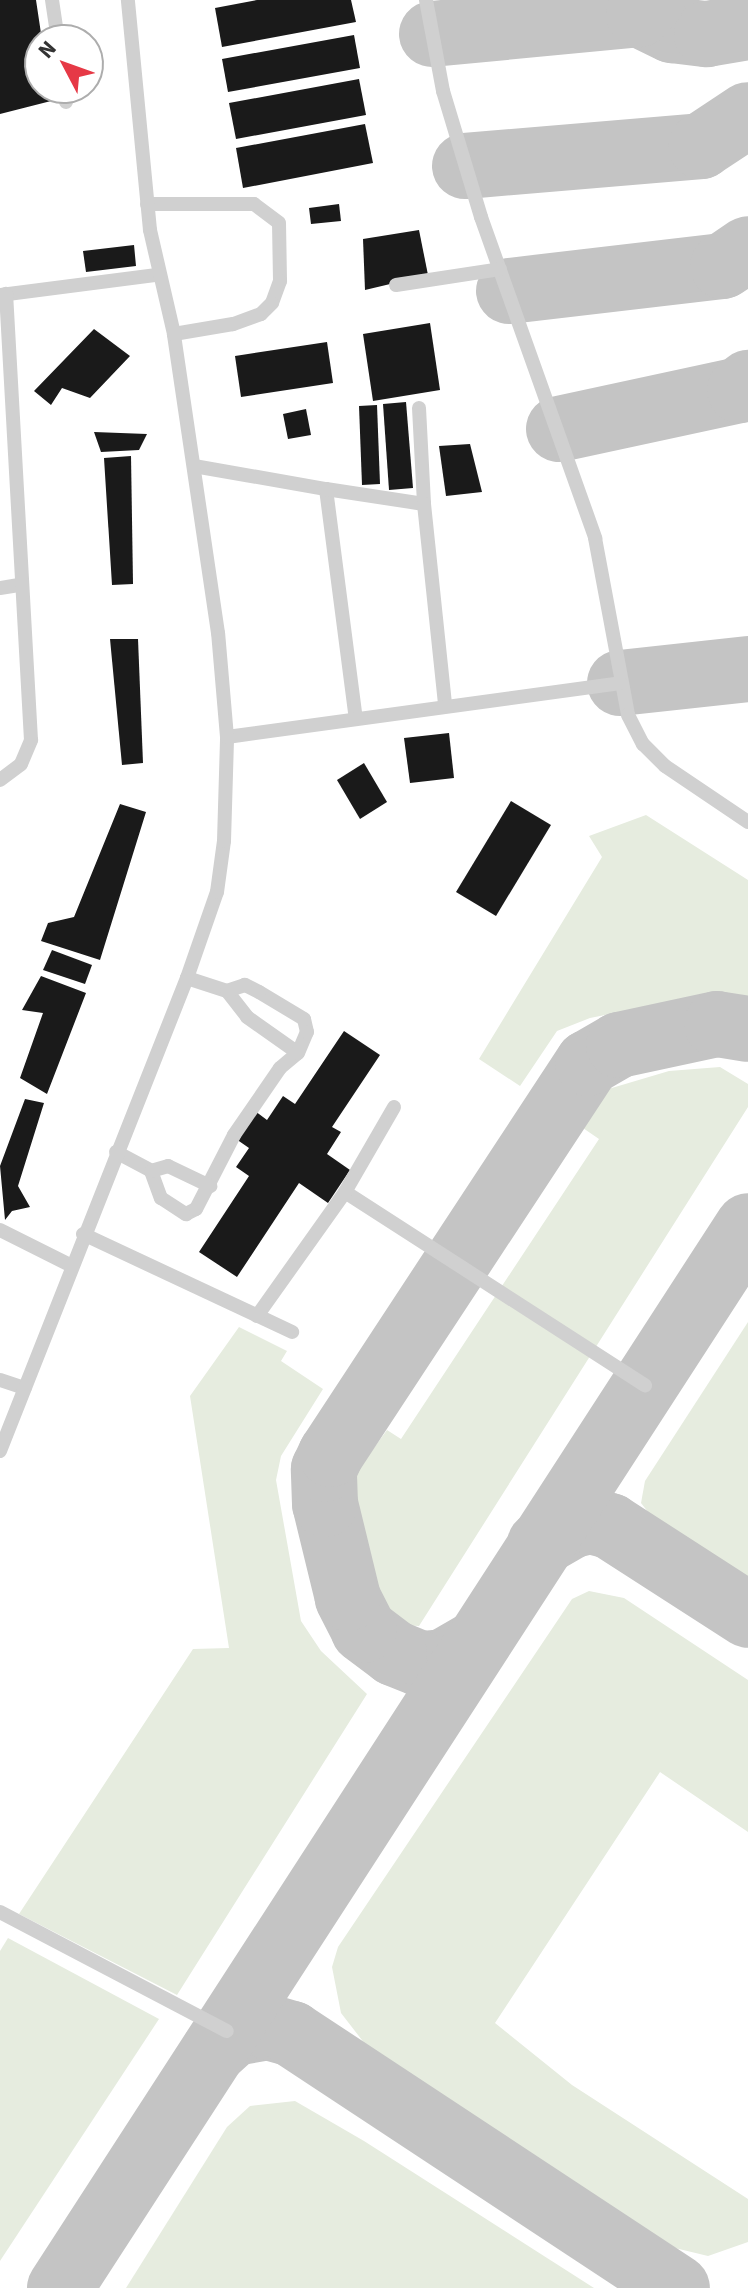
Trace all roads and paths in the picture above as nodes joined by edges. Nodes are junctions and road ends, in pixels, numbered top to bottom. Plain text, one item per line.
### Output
1 (52, 0) edge
2 (128, 0) edge
3 (426, 0) edge
4 (56, 24) edge
5 (147, 204) junction
6 (500, 269) junction
7 (157, 275) junction
8 (396, 285) dead end
9 (3, 294) edge
10 (174, 334) junction
11 (419, 408) dead end
12 (194, 466) junction
13 (326, 489) junction
14 (424, 504) junction
15 (19, 585) junction
16 (0, 588) edge
17 (620, 683) junction
18 (445, 703) junction
19 (356, 719) junction
20 (227, 737) junction
21 (0, 780) edge
22 (748, 822) edge
23 (187, 978) junction
24 (227, 991) junction
25 (298, 1053) junction
26 (394, 1107) dead end
27 (116, 1152) junction
28 (151, 1171) junction
29 (210, 1186) junction
30 (345, 1192) junction
31 (0, 1230) edge
32 (83, 1234) junction
33 (72, 1266) junction
34 (257, 1316) junction
35 (292, 1332) dead end
36 (0, 1380) edge
37 (645, 1385) dead end
38 (25, 1388) junction
39 (0, 1451) edge
40 (0, 1912) edge
41 (227, 2031) dead end

1 - 4 lane
2 - 5 lane
3 - 6 lane
5 - 7 lane
5 - 10 lane
6 - 8 lane
6 - 17 lane
7 - 9 lane
7 - 10 lane
9 - 15 lane
10 - 12 lane
11 - 14 lane
12 - 13 lane
12 - 20 lane
13 - 14 lane
13 - 19 lane
14 - 18 lane
15 - 16 lane
15 - 21 lane
17 - 18 lane
17 - 22 lane
18 - 19 lane
19 - 20 lane
20 - 23 lane
23 - 24 lane
23 - 27 lane
24 - 25 lane
24 - 25 lane
25 - 29 lane
26 - 30 lane
27 - 28 lane
27 - 32 lane
28 - 29 lane
28 - 29 lane
30 - 34 lane
30 - 37 lane
31 - 33 lane
32 - 33 lane
32 - 34 lane
33 - 38 lane
34 - 35 lane
36 - 38 lane
38 - 39 lane
40 - 41 lane

